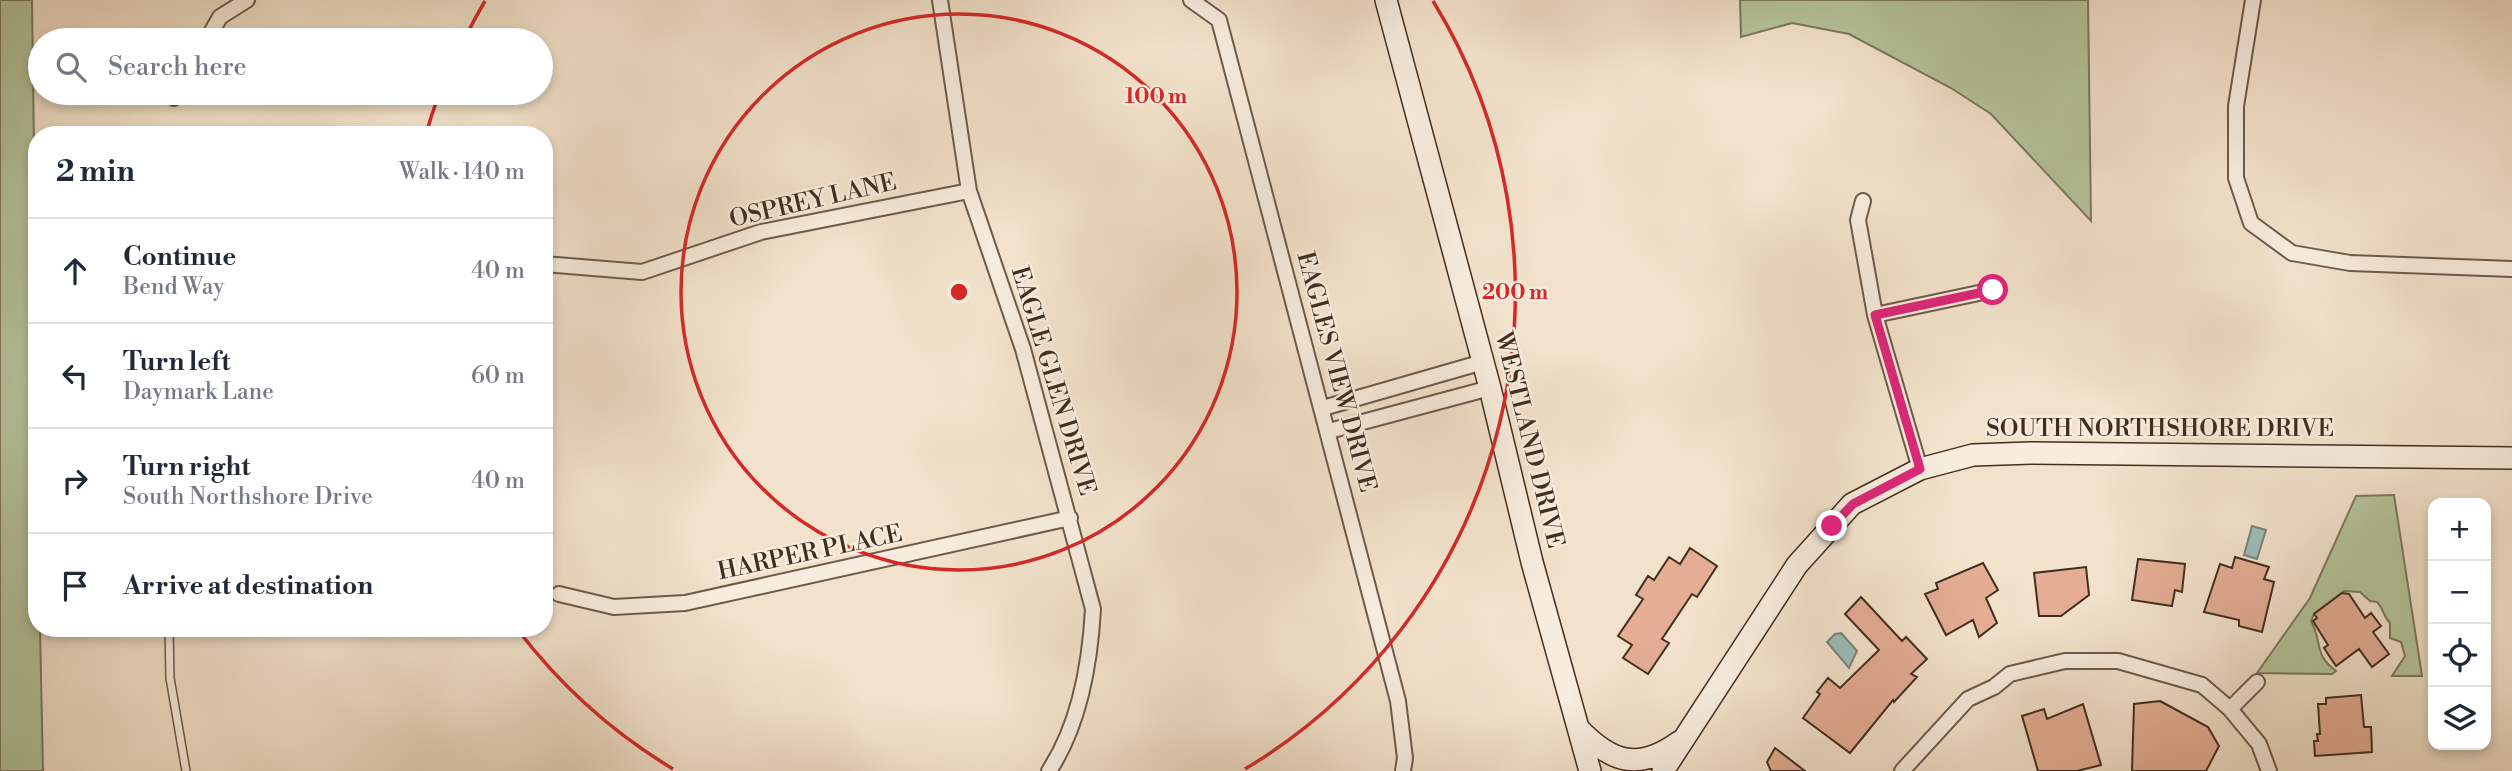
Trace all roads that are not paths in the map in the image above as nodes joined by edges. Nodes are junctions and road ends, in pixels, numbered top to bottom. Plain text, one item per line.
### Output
1 (247, 0) edge
2 (940, 0) edge
3 (1191, 0) edge
4 (1386, 0) edge
5 (2253, 0) edge
6 (214, 28) edge
7 (969, 191) junction
8 (1863, 201) dead end
9 (553, 265) edge
10 (2512, 269) edge
11 (1993, 290) dead end
12 (1875, 315) junction
13 (1483, 362) junction
14 (1490, 388) junction
15 (1322, 408) junction
16 (1329, 431) junction
17 (2512, 458) edge
18 (1920, 469) junction
19 (1070, 518) junction
20 (559, 594) dead end
21 (169, 637) edge
22 (2257, 682) dead end
23 (2230, 709) junction
24 (1578, 728) junction
25 (1686, 737) junction
26 (186, 771) edge
27 (1049, 771) edge
28 (1403, 771) edge
29 (1590, 771) edge
30 (1663, 771) edge
31 (1902, 771) edge
32 (2269, 771) edge

1 - 6 street
2 - 7 street, EAGLE GLEN DRIVE
3 - 15 street, EAGLES VIEW DRIVE
4 - 13 main road, WESTLAND DRIVE
5 - 10 street
7 - 9 street, OSPREY LANE
7 - 19 street, EAGLE GLEN DRIVE
8 - 12 street
11 - 12 street
12 - 18 street
13 - 14 main road, WESTLAND DRIVE
13 - 15 street
14 - 16 street
14 - 24 main road, WESTLAND DRIVE
15 - 16 street, EAGLES VIEW DRIVE
16 - 28 street, EAGLES VIEW DRIVE
17 - 18 main road, SOUTH NORTHSHORE DRIVE
18 - 25 main road, SOUTH NORTHSHORE DRIVE
19 - 20 street, HARPER PLACE
19 - 27 street, EAGLE GLEN DRIVE
21 - 26 lane
22 - 23 street
23 - 31 street
23 - 32 street
24 - 25 main road
24 - 29 main road, WESTLAND DRIVE
25 - 30 main road, SOUTH NORTHSHORE DRIVE

